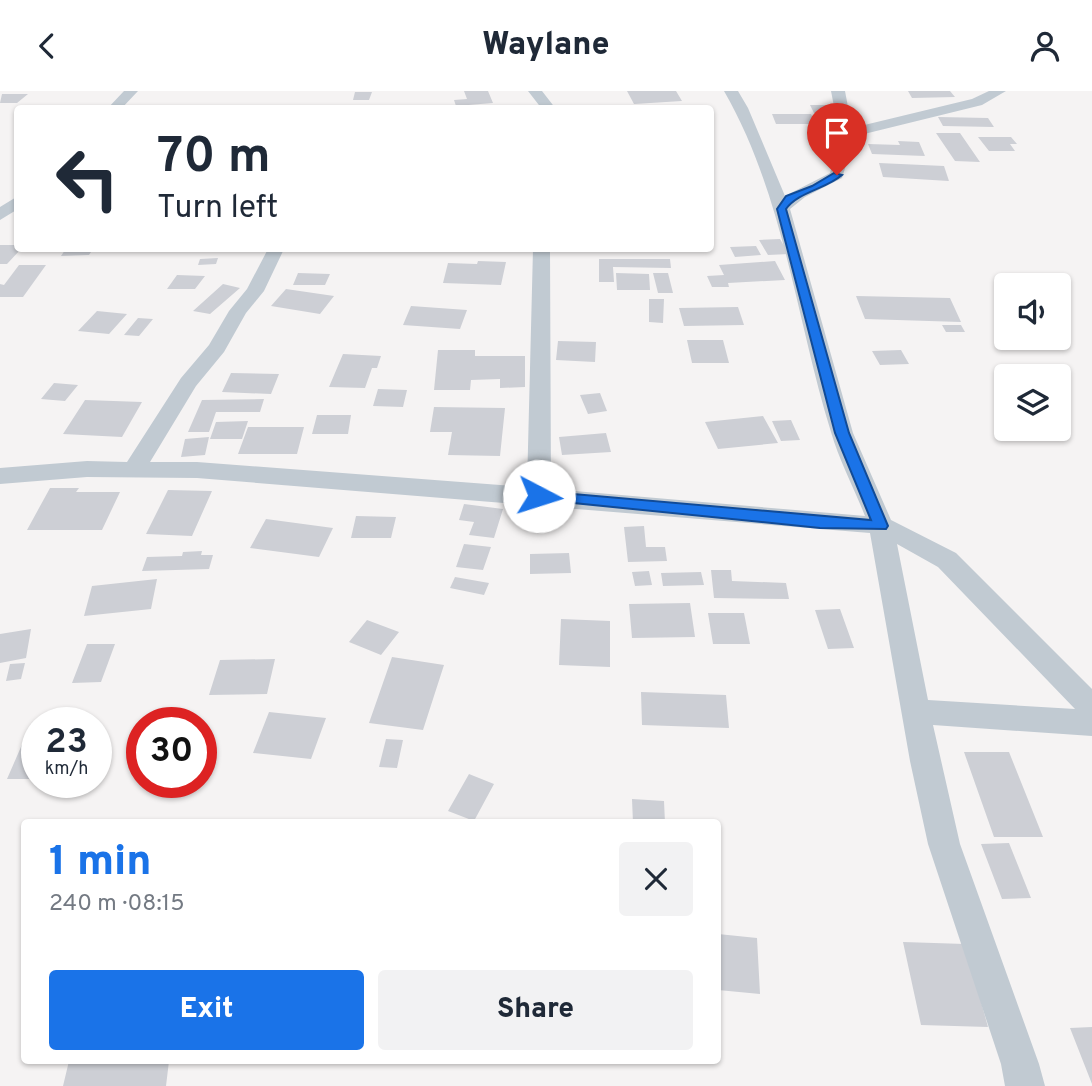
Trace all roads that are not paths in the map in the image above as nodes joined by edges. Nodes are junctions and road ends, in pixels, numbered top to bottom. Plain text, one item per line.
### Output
1 (131, 91) edge
2 (535, 91) edge
3 (732, 91) edge
4 (838, 91) edge
5 (999, 91) edge
6 (117, 105) edge
7 (547, 105) edge
8 (847, 137) junction
9 (14, 204) edge
10 (782, 209) junction
11 (0, 215) edge
12 (274, 252) edge
13 (542, 252) edge
14 (134, 470) junction
15 (0, 476) edge
16 (539, 496) junction
17 (881, 526) junction
18 (1092, 708) edge
19 (917, 712) junction
20 (1092, 723) edge
21 (1025, 1086) edge

1 - 6 street
2 - 7 street
3 - 10 street
4 - 8 street
5 - 8 street
8 - 10 street
9 - 11 street
10 - 17 street
12 - 14 street
13 - 16 street
14 - 15 street
14 - 16 street
16 - 17 street
17 - 18 street
17 - 19 street
19 - 20 street
19 - 21 street

